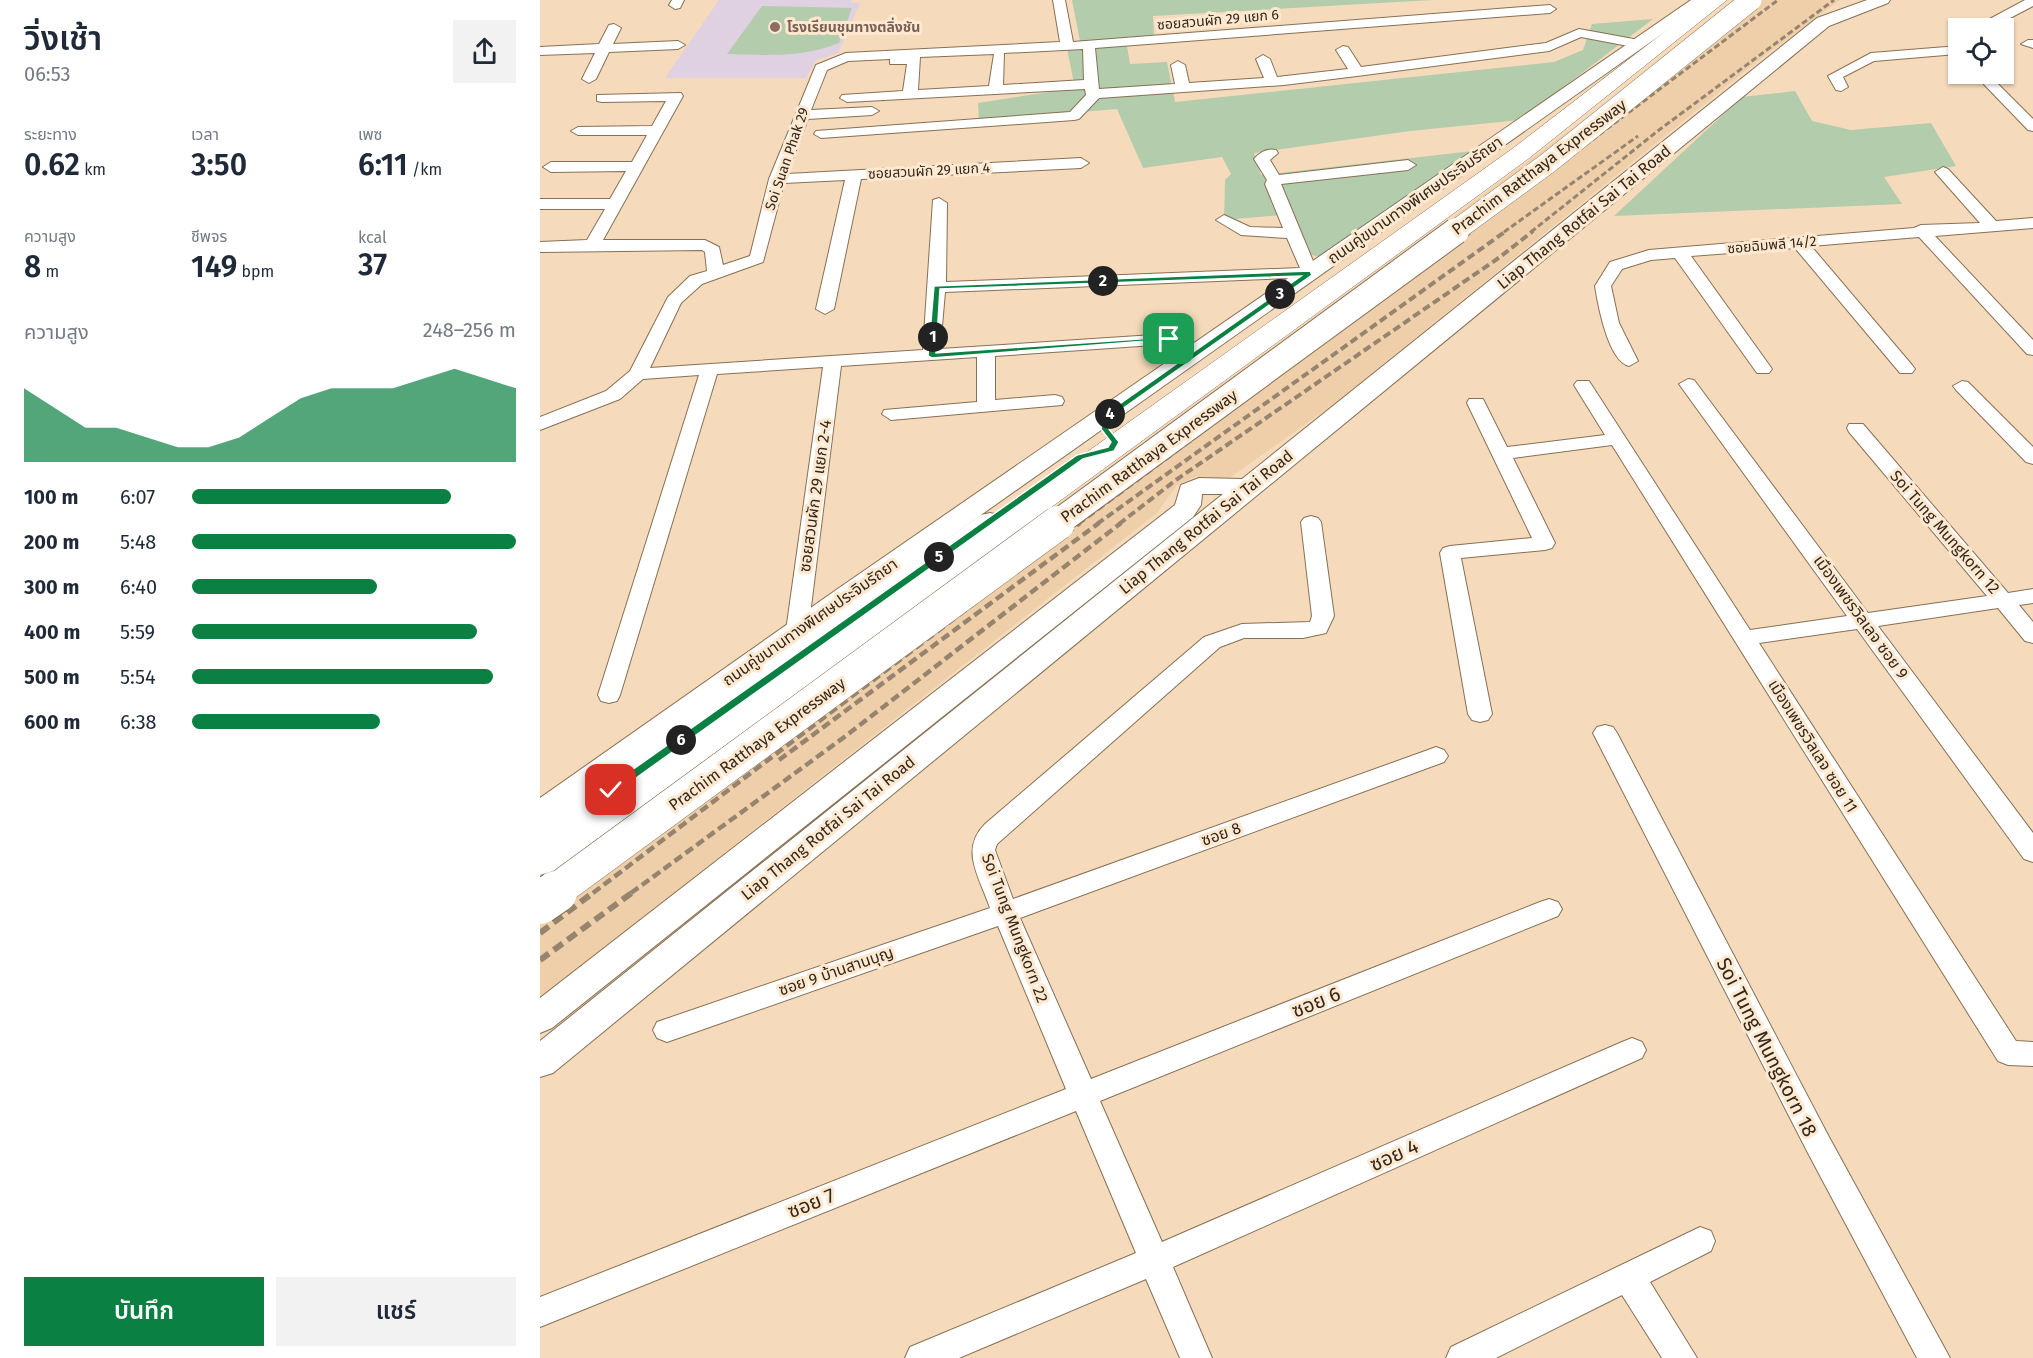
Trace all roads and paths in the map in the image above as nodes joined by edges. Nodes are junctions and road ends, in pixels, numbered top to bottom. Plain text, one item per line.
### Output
1 (1059, 0) edge
2 (1702, 0) edge
3 (1718, 0) edge
4 (1750, 0) edge
5 (1882, 0) edge
6 (2033, 2) edge
7 (1550, 9) dead end
8 (2000, 18) edge
9 (614, 28) dead end
10 (1639, 44) junction
11 (678, 45) dead end
12 (1067, 46) junction
13 (1948, 47) edge
14 (604, 48) junction
15 (1089, 50) dead end
16 (1344, 50) dead end
17 (540, 51) edge
18 (999, 56) dead end
19 (1263, 59) dead end
20 (850, 64) dead end
21 (1178, 65) dead end
22 (1357, 72) junction
23 (589, 79) dead end
24 (1272, 82) junction
25 (1991, 84) edge
26 (1841, 87) dead end
27 (1183, 88) junction
28 (1094, 89) junction
29 (995, 90) junction
30 (910, 95) junction
31 (602, 98) dead end
32 (847, 98) dead end
33 (971, 105) dead end
34 (801, 116) junction
35 (2033, 127) edge
36 (657, 130) junction
37 (578, 131) dead end
38 (821, 134) dead end
39 (1271, 153) dead end
40 (1081, 163) dead end
41 (1408, 165) dead end
42 (637, 166) junction
43 (551, 167) dead end
44 (1943, 172) dead end
45 (854, 175) junction
46 (777, 180) junction
47 (1275, 180) junction
48 (939, 203) dead end
49 (540, 204) edge
50 (615, 204) junction
51 (1224, 220) dead end
52 (2033, 223) edge
53 (1992, 226) junction
54 (1921, 230) junction
55 (1293, 233) junction
56 (1800, 243) junction
57 (592, 245) junction
58 (540, 247) edge
59 (1680, 253) junction
60 (716, 273) junction
61 (1310, 273) junction
62 (937, 287) junction
63 (825, 309) dead end
64 (1169, 339) dead end
65 (2033, 350) edge
66 (986, 352) junction
67 (932, 356) junction
68 (1629, 361) dead end
69 (833, 362) junction
70 (710, 369) junction
71 (1763, 369) dead end
72 (1906, 369) dead end
73 (638, 374) junction
74 (1688, 384) dead end
75 (1583, 386) dead end
76 (1962, 386) dead end
77 (1055, 401) dead end
78 (1476, 403) dead end
79 (986, 407) junction
80 (891, 414) dead end
81 (1107, 416) junction
82 (540, 424) edge
83 (1856, 428) dead end
84 (1617, 439) junction
85 (1501, 454) junction
86 (2033, 458) edge
87 (1248, 487) junction
88 (1311, 522) dead end
89 (2033, 596) edge
90 (2004, 601) junction
91 (1865, 621) junction
92 (797, 631) junction
93 (2033, 636) edge
94 (1744, 638) junction
95 (609, 695) dead end
96 (1480, 714) dead end
97 (1605, 733) dead end
98 (1436, 756) dead end
99 (540, 814) edge
100 (540, 841) edge
101 (2033, 852) edge
102 (540, 861) edge
103 (540, 903) edge
104 (1549, 909) dead end
105 (1005, 913) junction
106 (540, 1018) edge
107 (667, 1030) dead end
108 (1632, 1050) dead end
109 (2021, 1053) edge
110 (540, 1062) edge
111 (1083, 1095) junction
112 (1700, 1241) dead end
113 (1155, 1260) junction
114 (1628, 1276) junction
115 (540, 1312) edge
116 (921, 1358) edge
117 (1196, 1358) edge
118 (1462, 1358) edge
119 (1681, 1358) edge
120 (1934, 1358) edge

1 - 12 street
2 - 10 main road, ถนนคู่ขนานทางพิเศษประจิมรัถยา
3 - 102 highway, Prachim Ratthaya Expressway
4 - 103 highway, Prachim Ratthaya Expressway, bridge
5 - 87 main road, Liap Thang Rotfai Sai Tai Road
6 - 8 street
7 - 12 street, ซอยสวนผัก 29 แยก 6
9 - 14 street
10 - 22 street
10 - 61 main road, ถนนคู่ขนานทางพิเศษประจิมรัถยา
11 - 14 street
12 - 34 street, Soi Suan Phak 29
13 - 26 street
14 - 17 street
14 - 23 street
15 - 28 street
16 - 22 street
18 - 29 street
19 - 24 street
20 - 30 street
21 - 27 street
22 - 24 street
24 - 27 street
25 - 35 street
27 - 28 street
28 - 29 street
28 - 38 street
29 - 30 street
30 - 32 street
31 - 36 street
33 - 34 street
34 - 46 street, Soi Suan Phak 29
36 - 37 street
36 - 42 street
39 - 47 street
40 - 45 street, ซอยสวนผัก 29 แยก 4
41 - 47 street
42 - 43 street
42 - 50 street
44 - 53 street
45 - 46 street, ซอยสวนผัก 29 แยก 4
45 - 63 street
46 - 60 street, Soi Suan Phak 29
47 - 55 street
48 - 62 street
49 - 50 street
50 - 57 street
51 - 55 street
52 - 53 street, ซอยฉิมพลี 14/2
53 - 54 street, ซอยฉิมพลี 14/2
54 - 56 street, ซอยฉิมพลี 14/2
54 - 65 street
55 - 61 street
56 - 59 street, ซอยฉิมพลี 14/2
56 - 72 street
57 - 58 street
57 - 60 street
59 - 68 street, ซอยฉิมพลี 14/2
59 - 71 street
60 - 73 street, Soi Suan Phak 29
61 - 62 street
61 - 81 main road, ถนนคู่ขนานทางพิเศษประจิมรัถยา
62 - 67 street
64 - 66 street
66 - 67 street
66 - 79 street
67 - 69 street
69 - 70 street
69 - 92 street, ซอยสวนผัก 29 แยก 2-4
70 - 73 street
70 - 95 street
73 - 82 street, Soi Suan Phak 29
74 - 91 street, เมืองเพชรวิลเลจ ซอย 9
75 - 84 street, เมืองเพชรวิลเลจ ซอย 11
76 - 86 street
77 - 79 street
78 - 85 street
79 - 80 street
81 - 92 main road, ถนนคู่ขนานทางพิเศษประจิมรัถยา
81 - 100 main road
83 - 90 street, Soi Tung Mungkorn 12
84 - 85 street
84 - 94 street, เมืองเพชรวิลเลจ ซอย 11
85 - 96 street
87 - 106 main road
87 - 110 main road, Liap Thang Rotfai Sai Tai Road
88 - 105 street, Soi Tung Mungkorn 22
89 - 90 street
90 - 91 street
90 - 93 street, Soi Tung Mungkorn 12
91 - 94 street
91 - 101 street, เมืองเพชรวิลเลจ ซอย 9
92 - 99 main road, ถนนคู่ขนานทางพิเศษประจิมรัถยา
94 - 109 street, เมืองเพชรวิลเลจ ซอย 11
97 - 120 street, Soi Tung Mungkorn 18
98 - 105 street, ซอย 8
104 - 111 street, ซอย 6
105 - 107 street, ซอย 9 บ้านสานบุญ
105 - 111 street, Soi Tung Mungkorn 22
108 - 113 street, ซอย 4
111 - 113 street, Soi Tung Mungkorn 22
111 - 115 street, ซอย 7
112 - 114 street
113 - 116 street, ซอย 4
113 - 117 street, Soi Tung Mungkorn 22
114 - 118 street
114 - 119 street

